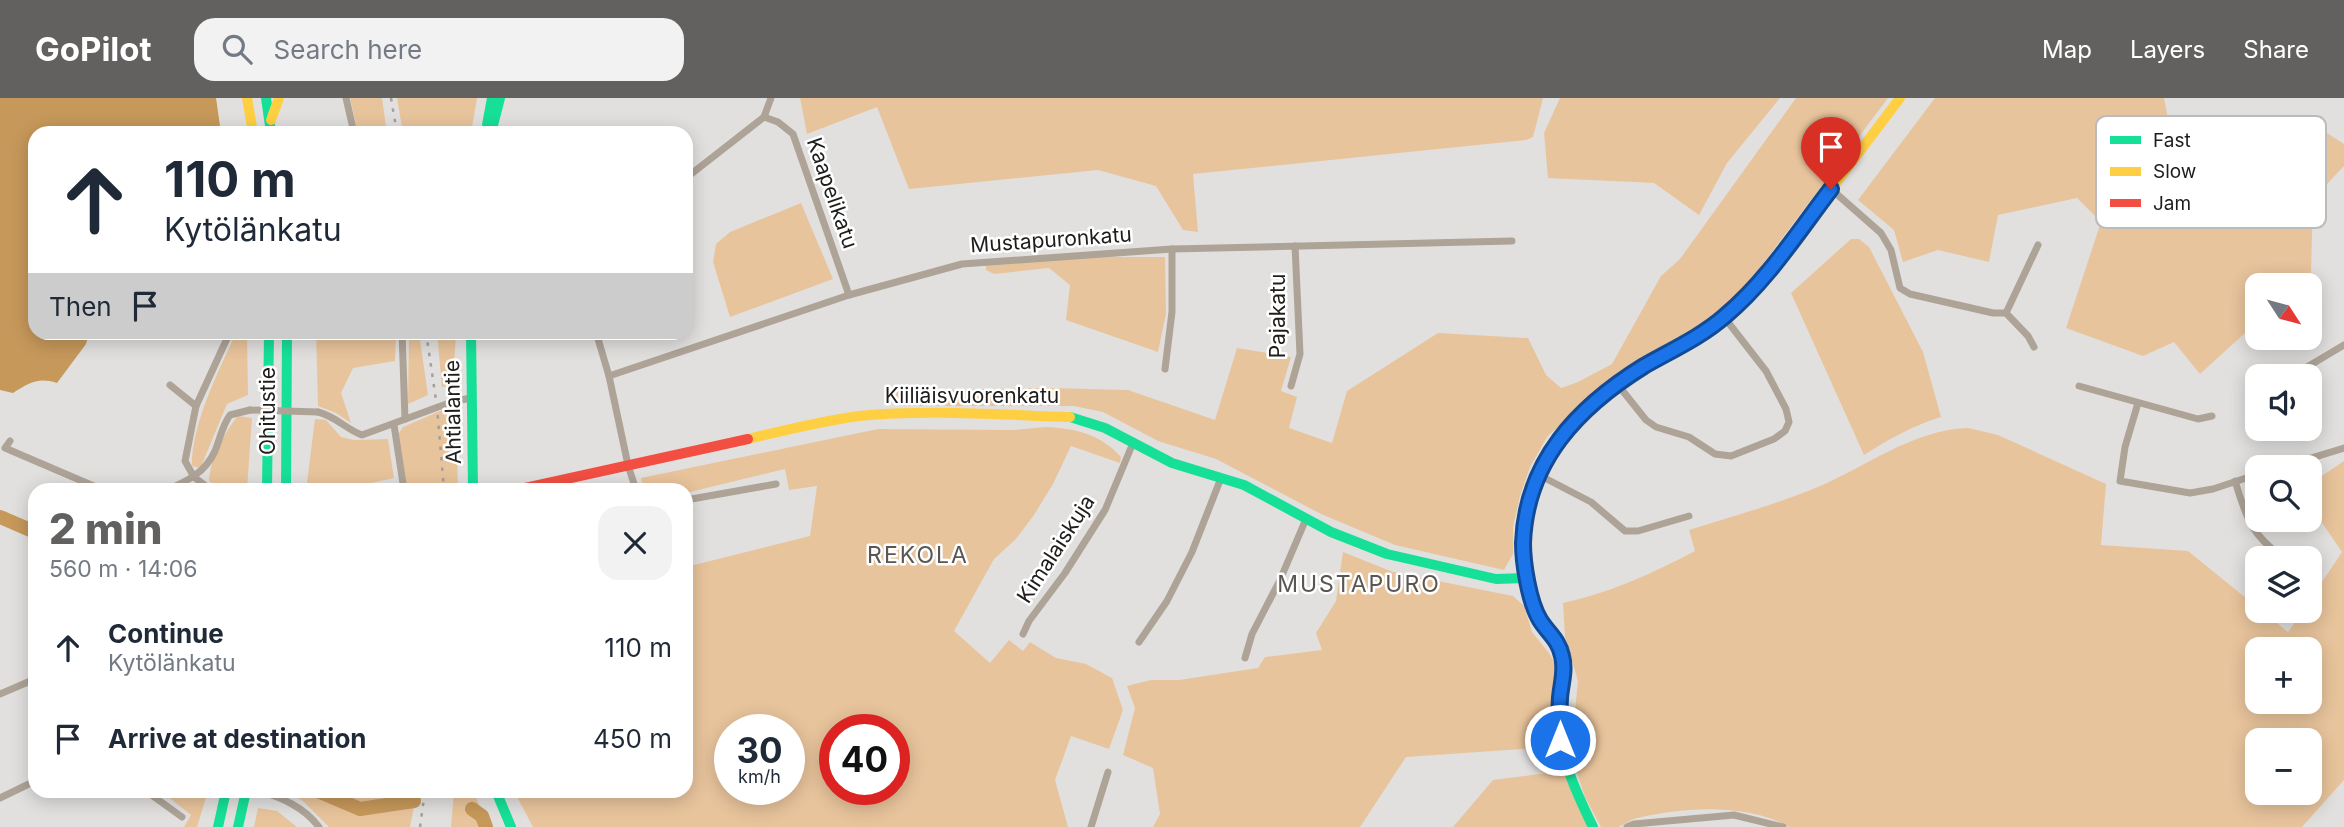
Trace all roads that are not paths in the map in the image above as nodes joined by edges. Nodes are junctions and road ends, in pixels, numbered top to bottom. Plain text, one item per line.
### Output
1 (247, 98) edge
2 (266, 98) edge
3 (279, 98) edge
4 (346, 98) edge
5 (492, 98) edge
6 (500, 98) edge
7 (771, 98) edge
8 (1900, 98) edge
9 (764, 117) junction
10 (252, 126) edge
11 (270, 126) edge
12 (271, 126) edge
13 (352, 126) edge
14 (487, 126) edge
15 (493, 126) edge
16 (693, 173) edge
17 (1831, 189) junction
18 (1512, 241) dead end
19 (2038, 245) dead end
20 (1295, 246) junction
21 (1172, 249) junction
22 (849, 295) junction
23 (2007, 313) junction
24 (1724, 317) junction
25 (226, 340) edge
26 (269, 340) edge
27 (287, 340) edge
28 (402, 340) edge
29 (471, 340) edge
30 (598, 340) edge
31 (2344, 345) edge
32 (2034, 346) dead end
33 (2312, 364) edge
34 (1165, 369) dead end
35 (609, 376) junction
36 (170, 385) dead end
37 (1618, 385) junction
38 (1291, 386) dead end
39 (2079, 386) dead end
40 (470, 398) junction
41 (2138, 403) junction
42 (197, 406) junction
43 (2212, 416) dead end
44 (405, 419) junction
45 (394, 425) junction
46 (10, 441) dead end
47 (1133, 443) junction
48 (2344, 447) edge
49 (2319, 455) edge
50 (628, 465) junction
51 (1537, 474) junction
52 (194, 477) junction
53 (1221, 478) junction
54 (2245, 478) edge
55 (2235, 481) junction
56 (87, 483) edge
57 (182, 483) edge
58 (202, 483) edge
59 (267, 483) edge
60 (286, 483) edge
61 (403, 483) edge
62 (473, 483) edge
63 (547, 483) edge
64 (634, 483) edge
65 (776, 484) dead end
66 (693, 499) edge
67 (1689, 516) dead end
68 (1306, 519) junction
69 (2269, 546) edge
70 (1528, 578) junction
71 (1023, 634) dead end
72 (1139, 642) dead end
73 (1245, 658) dead end
74 (28, 682) edge
75 (0, 694) edge
76 (1108, 772) dead end
77 (28, 785) edge
78 (0, 798) edge
79 (156, 798) edge
80 (224, 798) edge
81 (244, 798) edge
82 (280, 798) edge
83 (499, 798) edge
84 (182, 817) dead end
85 (218, 827) edge
86 (238, 827) edge
87 (318, 827) edge
88 (511, 827) edge
89 (1091, 827) edge
90 (1594, 827) edge
91 (1627, 827) edge
92 (1783, 827) edge

1 - 10 main road
2 - 11 main road
3 - 12 main road
4 - 13 street
5 - 14 main road
6 - 15 main road
7 - 9 street
8 - 17 main road
9 - 16 street
9 - 22 street, Kaapelikatu
17 - 23 street
17 - 24 main road
18 - 20 street, Mustapuronkatu
19 - 23 street
20 - 21 street, Mustapuronkatu
20 - 38 street, Pajakatu
21 - 22 street, Mustapuronkatu
21 - 34 street
22 - 35 street, Mustapuronkatu
23 - 32 street
24 - 37 main road
24 - 37 street
25 - 42 street
26 - 59 main road, Ohitustie
27 - 60 main road, Ohitustie
28 - 44 street
29 - 40 main road, Ahtialantie
30 - 35 street
31 - 33 street
35 - 50 street
36 - 42 street
37 - 51 main road
39 - 41 street
40 - 44 street
40 - 62 main road, Ahtialantie
41 - 43 street
41 - 55 street
42 - 52 street
44 - 45 street
45 - 52 street, bridge
45 - 61 street
46 - 56 street
47 - 50 main road, Kiiliäisvuorenkatu
47 - 53 main road, Kiiliäisvuorenkatu
47 - 71 street, Kimalaiskuja
48 - 49 street
50 - 63 main road, Kiiliäisvuorenkatu
50 - 64 street
51 - 67 street
51 - 70 main road
52 - 57 street
52 - 58 street
53 - 68 main road, Kiiliäisvuorenkatu
53 - 72 street
54 - 55 street
55 - 69 street
65 - 66 street
68 - 70 main road, Kiiliäisvuorenkatu
68 - 73 street
70 - 90 main road
74 - 75 street
76 - 89 street
77 - 78 street
79 - 84 street
80 - 85 main road
81 - 86 main road
82 - 87 street
83 - 88 main road
91 - 92 street

